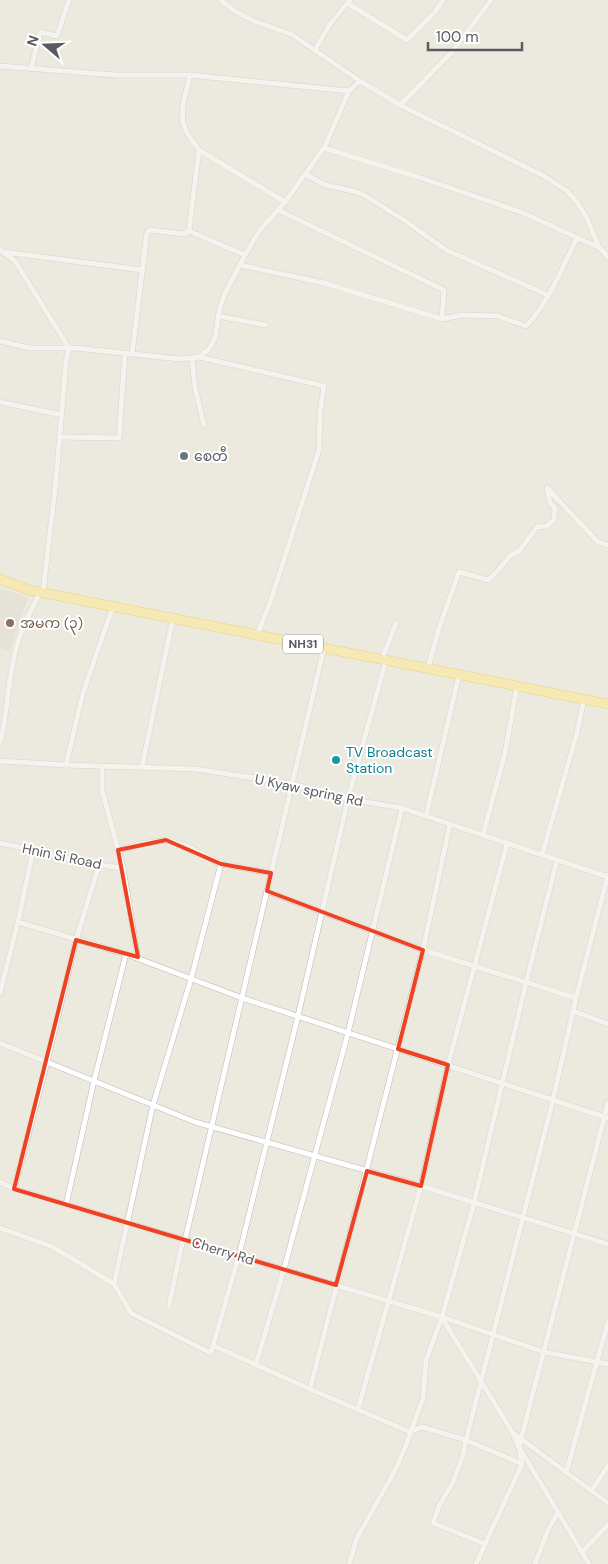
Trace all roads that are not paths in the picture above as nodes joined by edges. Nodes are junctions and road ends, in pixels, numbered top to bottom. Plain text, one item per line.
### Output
1 (70, 0) edge
2 (221, 0) edge
3 (443, 0) edge
4 (491, 0) edge
5 (348, 2) edge
6 (315, 50) junction
7 (0, 66) edge
8 (31, 69) junction
9 (190, 75) junction
10 (360, 81) junction
11 (349, 91) junction
12 (400, 105) junction
13 (324, 148) junction
14 (200, 150) junction
15 (305, 174) junction
16 (285, 202) junction
17 (278, 210) junction
18 (189, 231) junction
19 (577, 238) junction
20 (600, 248) junction
21 (2, 251) edge
22 (245, 255) junction
23 (608, 257) edge
24 (240, 265) junction
25 (142, 270) junction
26 (548, 295) junction
27 (218, 316) junction
28 (442, 319) junction
29 (266, 325) dead end
30 (0, 341) edge
31 (69, 348) junction
32 (125, 353) junction
33 (132, 354) junction
34 (199, 357) junction
35 (192, 358) junction
36 (0, 402) edge
37 (62, 415) junction
38 (204, 425) dead end
39 (60, 437) junction
40 (608, 545) edge
41 (0, 579) edge
42 (41, 592) junction
43 (113, 606) junction
44 (173, 618) junction
45 (396, 623) dead end
46 (257, 634) junction
47 (324, 648) junction
48 (384, 660) junction
49 (428, 668) junction
50 (459, 675) junction
51 (517, 686) junction
52 (584, 699) junction
53 (608, 704) edge
54 (0, 744) edge
55 (0, 761) edge
56 (66, 765) junction
57 (102, 766) junction
58 (142, 767) junction
59 (292, 784) junction
60 (348, 799) junction
61 (402, 808) junction
62 (426, 816) junction
63 (450, 824) junction
64 (483, 835) junction
65 (0, 843) edge
66 (507, 844) junction
67 (118, 850) junction
68 (34, 851) junction
69 (542, 856) junction
70 (557, 860) junction
71 (221, 864) junction
72 (99, 865) junction
73 (123, 868) junction
74 (271, 873) junction
75 (608, 877) edge
76 (267, 891) junction
77 (322, 913) junction
78 (18, 922) junction
79 (372, 932) junction
80 (76, 940) junction
81 (423, 950) junction
82 (126, 954) junction
83 (138, 958) junction
84 (474, 966) junction
85 (190, 979) junction
86 (526, 983) junction
87 (0, 993) edge
88 (242, 998) junction
89 (576, 998) junction
90 (573, 1011) junction
91 (298, 1016) junction
92 (608, 1024) edge
93 (348, 1033) junction
94 (0, 1043) edge
95 (398, 1049) junction
96 (47, 1062) junction
97 (448, 1065) junction
98 (94, 1081) junction
99 (502, 1083) junction
100 (553, 1100) junction
101 (608, 1104) edge
102 (153, 1105) junction
103 (606, 1117) edge
104 (212, 1127) junction
105 (267, 1142) junction
106 (315, 1156) junction
107 (367, 1171) junction
108 (0, 1182) edge
109 (422, 1186) junction
110 (14, 1189) junction
111 (474, 1202) junction
112 (66, 1205) junction
113 (523, 1218) junction
114 (127, 1222) junction
115 (0, 1228) edge
116 (575, 1234) junction
117 (185, 1240) junction
118 (608, 1244) edge
119 (239, 1256) junction
120 (284, 1269) junction
121 (114, 1284) junction
122 (336, 1285) junction
123 (388, 1301) junction
124 (169, 1306) dead end
125 (444, 1318) junction
126 (608, 1322) edge
127 (492, 1333) junction
128 (214, 1346) junction
129 (544, 1352) junction
130 (598, 1362) junction
131 (256, 1364) junction
132 (608, 1364) edge
133 (480, 1381) junction
134 (310, 1389) junction
135 (358, 1409) junction
136 (410, 1432) junction
137 (513, 1433) junction
138 (521, 1439) junction
139 (466, 1440) junction
140 (519, 1447) junction
141 (522, 1464) junction
142 (608, 1466) edge
143 (566, 1473) junction
144 (591, 1491) junction
145 (608, 1503) edge
146 (558, 1512) junction
147 (608, 1525) edge
148 (485, 1544) junction
149 (582, 1552) junction
150 (349, 1564) edge
151 (476, 1564) edge
152 (535, 1564) edge
153 (589, 1564) edge

1 - 8 street
2 - 6 street
3 - 5 street
4 - 12 street
5 - 6 street
6 - 10 street
7 - 8 street
8 - 9 street
9 - 11 street
9 - 14 street
10 - 11 street
10 - 12 street
11 - 13 street
12 - 20 street
13 - 15 street
13 - 19 street
14 - 16 street
14 - 18 street
15 - 16 street
15 - 26 street
16 - 17 street
17 - 22 street
17 - 28 street
18 - 22 street
18 - 25 street
19 - 20 street
19 - 26 street
20 - 23 street
21 - 25 street
21 - 31 street
22 - 24 street
24 - 27 street
24 - 28 street
25 - 33 street
26 - 28 street
27 - 29 street
27 - 34 street
30 - 31 street
31 - 32 street
31 - 37 street
32 - 33 street
32 - 39 street
33 - 35 street
34 - 35 street
34 - 46 street
35 - 38 street
36 - 37 street
37 - 39 street
39 - 42 street
40 - 49 street
41 - 42 highway, NH31
42 - 43 highway, NH31
42 - 54 street
43 - 44 highway, NH31
43 - 56 street
44 - 46 highway, NH31
44 - 58 street
45 - 48 street
46 - 47 highway, NH31
47 - 48 highway, NH31
47 - 59 street
48 - 49 highway, NH31
48 - 60 street
49 - 50 highway, NH31
50 - 51 highway, NH31
50 - 62 street
51 - 52 highway, NH31
51 - 64 street
52 - 53 highway, NH31
52 - 69 street
55 - 56 street, U Kyaw spring Rd
56 - 57 street, U Kyaw spring Rd
57 - 58 street, U Kyaw spring Rd
57 - 67 street
58 - 59 street, U Kyaw spring Rd
59 - 60 street, U Kyaw spring Rd
59 - 74 street
60 - 61 street, U Kyaw spring Rd
60 - 77 street
61 - 62 street, U Kyaw spring Rd
61 - 79 street
62 - 63 street, U Kyaw spring Rd
63 - 64 street, U Kyaw spring Rd
63 - 81 street
64 - 66 street, U Kyaw spring Rd
65 - 68 street, Hnin Si Road
66 - 69 street, U Kyaw spring Rd
66 - 84 street
67 - 71 street
67 - 73 street
68 - 72 street, Hnin Si Road
68 - 78 street
69 - 70 street, U Kyaw spring Rd
70 - 75 street, U Kyaw spring Rd
70 - 86 street
71 - 74 street
71 - 85 street
72 - 73 street, Hnin Si Road
72 - 80 street
73 - 83 street
74 - 76 street
75 - 89 street
76 - 77 street
76 - 88 street
77 - 79 street
77 - 91 street
78 - 80 street
78 - 87 street
79 - 81 street
79 - 93 street
80 - 82 street
80 - 96 street
81 - 84 street
81 - 95 street
82 - 83 street
82 - 98 street
83 - 85 street
84 - 86 street
84 - 97 street
85 - 88 street
85 - 102 street
86 - 89 street
86 - 99 street
88 - 91 street
88 - 104 street
89 - 90 street
90 - 92 street
90 - 100 street
91 - 93 street
91 - 105 street
93 - 95 street
93 - 106 street
94 - 96 street
95 - 97 street
95 - 107 street
96 - 98 street
96 - 110 street
97 - 99 street
97 - 109 street
98 - 102 street
98 - 112 street
99 - 100 street
99 - 111 street
100 - 103 street
100 - 113 street
101 - 103 street
102 - 104 street
102 - 114 street
103 - 116 street
104 - 105 street
104 - 117 street
105 - 106 street
105 - 119 street
106 - 107 street
106 - 120 street
107 - 109 street
107 - 122 street
108 - 110 street, Cherry Rd
109 - 111 street
109 - 123 street
110 - 112 street, Cherry Rd
111 - 113 street
111 - 125 street
112 - 114 street, Cherry Rd
113 - 116 street
113 - 127 street
114 - 117 street, Cherry Rd
114 - 121 street
115 - 121 street
116 - 118 street
116 - 129 street
117 - 119 street, Cherry Rd
117 - 124 street
119 - 120 street, Cherry Rd
119 - 128 street
120 - 122 street, Cherry Rd
120 - 131 street
121 - 128 street
122 - 123 street, Cherry Rd
122 - 134 street
123 - 125 street, Cherry Rd
123 - 135 street
125 - 127 street, Cherry Rd
125 - 133 street
125 - 136 street
126 - 130 street
127 - 129 street, Cherry Rd
127 - 133 street
128 - 131 street
129 - 130 street, Cherry Rd
129 - 138 street
130 - 132 street, Cherry Rd
130 - 143 street
131 - 134 street
133 - 137 street
133 - 139 street
134 - 135 street
135 - 136 street
136 - 139 street
136 - 150 street
137 - 138 street
137 - 140 street
138 - 140 street
138 - 143 street
139 - 141 street
139 - 148 street
140 - 141 street
140 - 146 street
141 - 148 street
142 - 144 street
143 - 144 street
144 - 145 street
146 - 149 street
146 - 152 street
147 - 149 street
148 - 151 street
149 - 153 street

